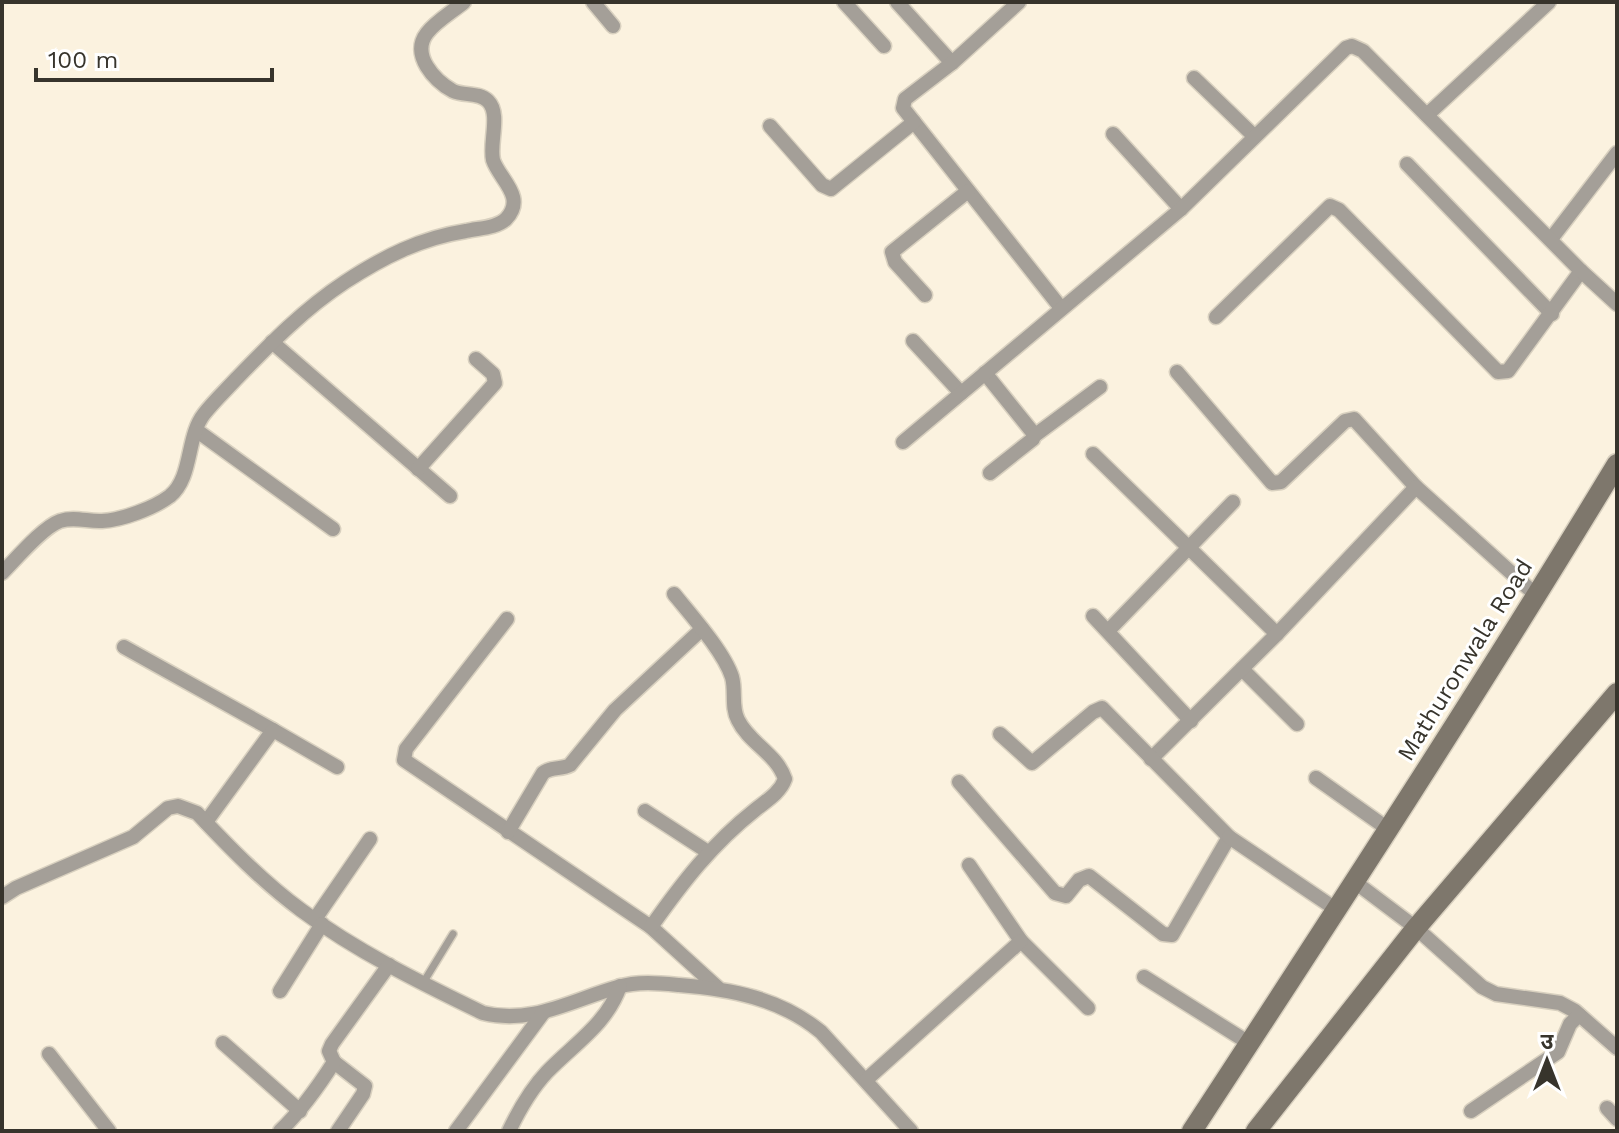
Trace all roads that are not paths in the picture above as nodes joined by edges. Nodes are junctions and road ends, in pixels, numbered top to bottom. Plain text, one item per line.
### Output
1 (464, 2) edge
2 (593, 2) edge
3 (844, 2) edge
4 (1019, 2) edge
5 (1549, 2) edge
6 (906, 5) edge
7 (613, 26) dead end
8 (884, 46) dead end
9 (952, 63) junction
10 (1194, 78) dead end
11 (1427, 115) junction
12 (914, 122) junction
13 (770, 126) dead end
14 (1113, 134) dead end
15 (1254, 136) junction
16 (1617, 153) edge
17 (1407, 164) dead end
18 (968, 191) junction
19 (1181, 209) junction
20 (1551, 239) junction
21 (1581, 271) junction
22 (925, 295) dead end
23 (1617, 304) edge
24 (1061, 308) junction
25 (1552, 314) junction
26 (1216, 317) dead end
27 (913, 341) dead end
28 (272, 342) junction
29 (476, 359) dead end
30 (1177, 372) dead end
31 (985, 373) junction
32 (1100, 387) dead end
33 (961, 393) junction
34 (196, 430) junction
35 (1034, 436) junction
36 (903, 442) dead end
37 (1093, 454) dead end
38 (1617, 464) edge
39 (418, 469) junction
40 (990, 473) dead end
41 (1416, 487) junction
42 (450, 496) dead end
43 (1233, 502) dead end
44 (333, 529) dead end
45 (1189, 548) junction
46 (2, 573) edge
47 (674, 594) dead end
48 (1537, 596) junction
49 (1093, 616) dead end
50 (507, 619) dead end
51 (702, 629) junction
52 (1108, 631) junction
53 (1277, 634) junction
54 (124, 647) dead end
55 (1242, 669) junction
56 (1617, 693) edge
57 (1191, 721) junction
58 (1297, 724) dead end
59 (273, 730) junction
60 (1000, 734) dead end
61 (1151, 759) junction
62 (337, 767) dead end
63 (1316, 778) dead end
64 (959, 782) dead end
65 (645, 811) dead end
66 (206, 822) junction
67 (1388, 829) junction
68 (508, 832) junction
69 (1229, 837) junction
70 (370, 839) dead end
71 (708, 852) junction
72 (969, 865) dead end
73 (1355, 882) junction
74 (2, 897) edge
75 (1337, 910) junction
76 (319, 921) junction
77 (651, 927) junction
78 (1416, 928) junction
79 (453, 934) dead end
80 (1021, 941) junction
81 (389, 965) junction
82 (1144, 977) dead end
83 (423, 983) junction
84 (620, 986) junction
85 (719, 988) junction
86 (280, 991) dead end
87 (1088, 1008) dead end
88 (543, 1013) junction
89 (1579, 1015) junction
90 (223, 1043) dead end
91 (1249, 1043) junction
92 (1617, 1048) edge
93 (49, 1054) dead end
94 (334, 1062) junction
95 (867, 1079) junction
96 (300, 1111) junction
97 (1471, 1111) dead end
98 (109, 1131) edge
99 (280, 1131) edge
100 (338, 1131) edge
101 (456, 1131) edge
102 (509, 1131) edge
103 (911, 1131) edge
104 (1192, 1131) edge
105 (1256, 1131) edge

1 - 28 street
2 - 7 street
3 - 8 street
4 - 9 street
5 - 11 street
6 - 9 street
9 - 12 street
10 - 15 street
11 - 15 street
11 - 20 street
12 - 13 street
12 - 18 street
14 - 19 street
15 - 19 street
16 - 20 street
17 - 25 street
18 - 22 street
18 - 24 street
19 - 24 street
20 - 21 street
21 - 23 street
21 - 25 street
24 - 31 street
25 - 26 street
27 - 33 street
28 - 34 street
28 - 39 street
29 - 39 street
30 - 41 street
31 - 33 street
31 - 35 street
32 - 35 street
33 - 36 street
34 - 44 street
34 - 46 street
35 - 40 street
37 - 45 street
38 - 48 street, Mathuronwala Road
39 - 42 street
41 - 48 street
41 - 53 street
43 - 45 street
45 - 52 street
45 - 53 street
47 - 51 street
48 - 67 street, Mathuronwala Road
49 - 52 street
50 - 68 street
51 - 68 street
51 - 71 street
52 - 57 street
53 - 55 street
54 - 59 street
55 - 57 street
55 - 58 street
56 - 78 street
57 - 61 street
59 - 62 street
59 - 66 street
60 - 61 street
61 - 69 street
63 - 67 street
64 - 69 street
65 - 71 street
66 - 74 street
66 - 76 street
67 - 73 street, Mathuronwala Road
68 - 77 street
69 - 75 street
70 - 76 street
71 - 77 street
72 - 80 street
73 - 75 street, Mathuronwala Road
73 - 78 street
75 - 91 street, Mathuronwala Road
76 - 81 street
76 - 86 street
77 - 85 street
78 - 89 street
78 - 105 street
79 - 83 lane
80 - 87 street
80 - 95 street
81 - 83 street
81 - 94 street
82 - 91 street
83 - 88 street
84 - 85 street
84 - 88 street
84 - 102 street
85 - 95 street
88 - 101 street
89 - 92 street
89 - 97 street
90 - 96 street
91 - 104 street, Mathuronwala Road
93 - 98 street
94 - 96 street
94 - 100 street
95 - 103 street
96 - 99 street

